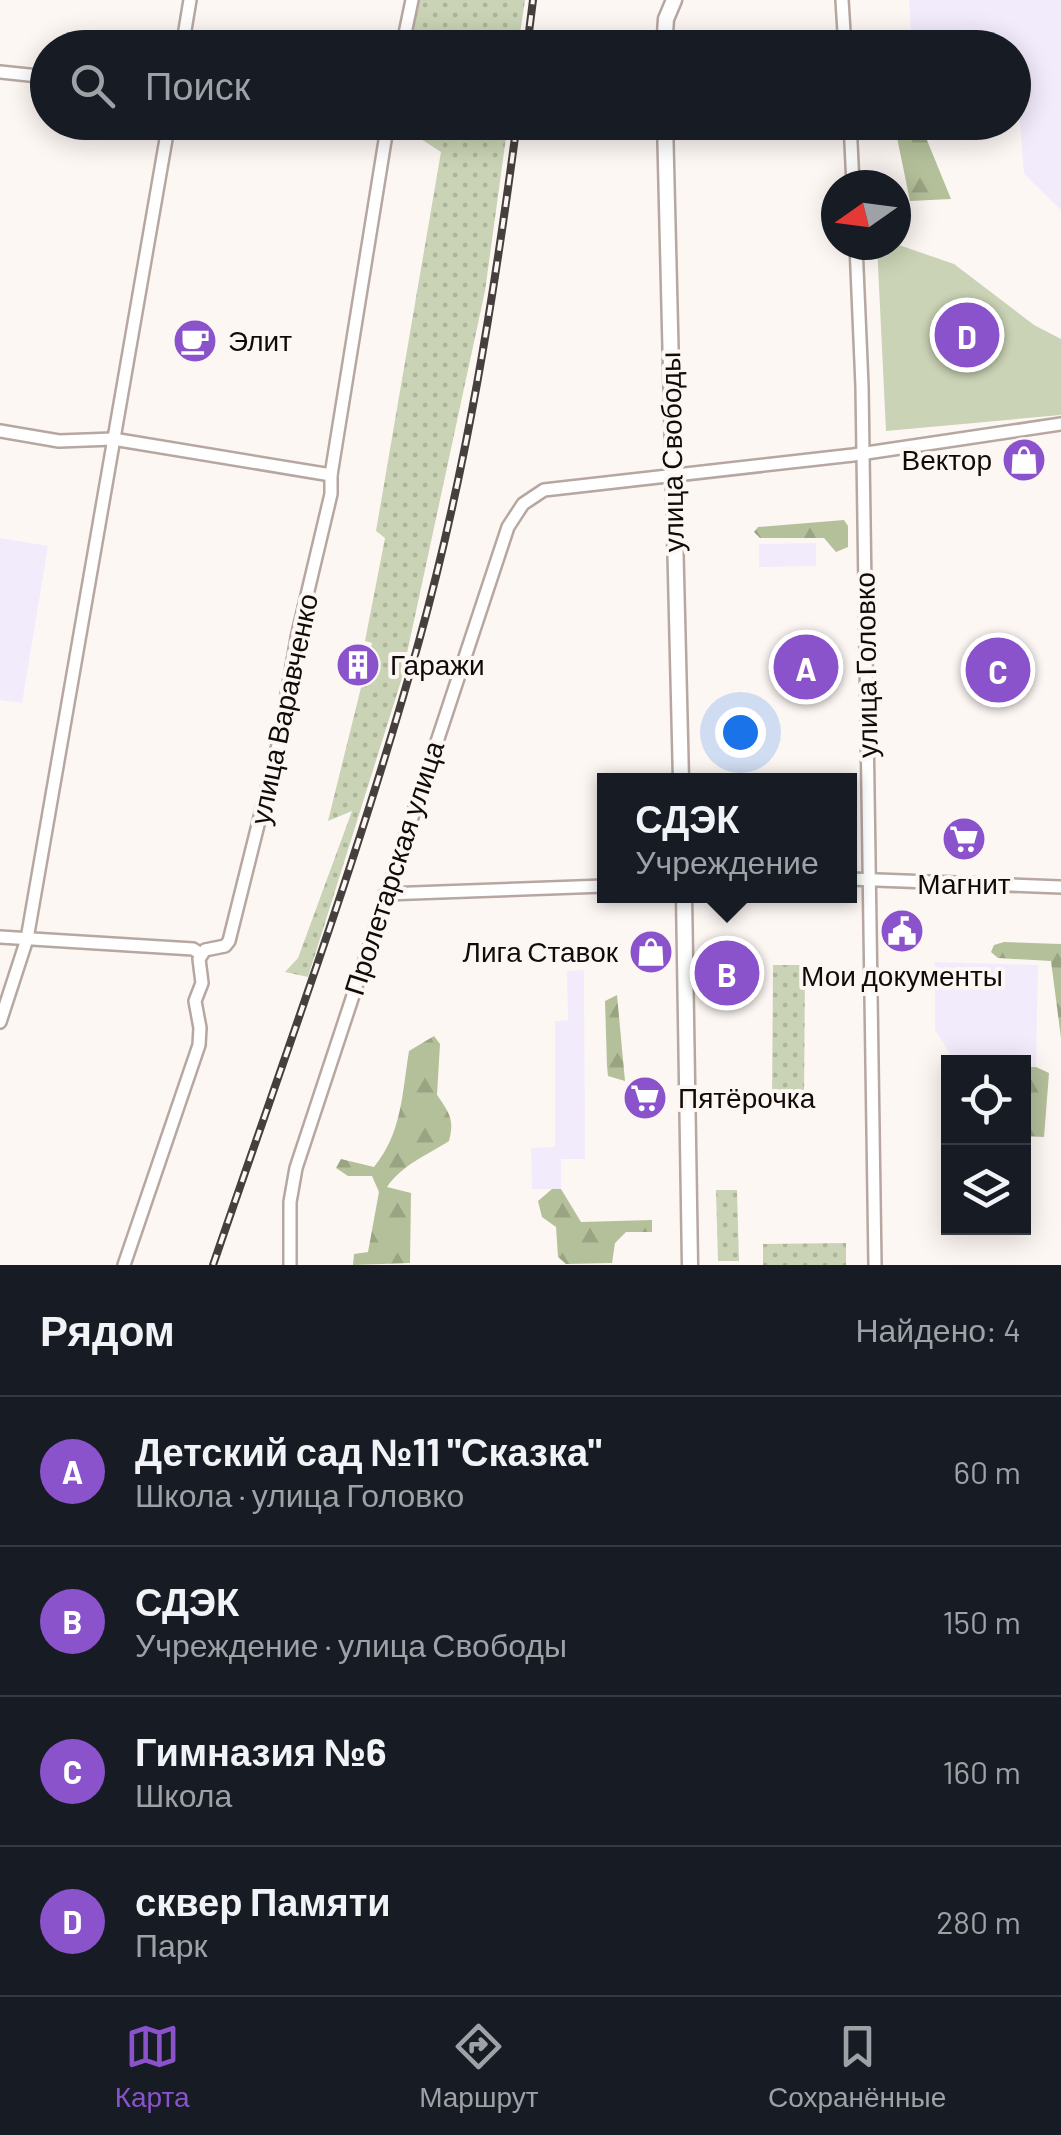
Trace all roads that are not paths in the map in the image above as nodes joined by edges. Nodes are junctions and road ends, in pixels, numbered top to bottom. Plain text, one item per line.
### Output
1 (190, 0) edge
2 (412, 0) edge
3 (674, 0) edge
4 (842, 0) edge
5 (185, 30) edge
6 (406, 30) edge
7 (665, 30) edge
8 (844, 30) edge
9 (0, 72) edge
10 (30, 76) edge
11 (166, 140) edge
12 (385, 140) edge
13 (666, 140) edge
14 (851, 140) edge
15 (852, 170) edge
16 (856, 260) edge
17 (1061, 424) edge
18 (0, 431) edge
19 (113, 439) junction
20 (862, 454) junction
21 (331, 475) junction
22 (672, 477) junction
23 (681, 773) edge
24 (857, 879) edge
25 (868, 879) junction
26 (597, 886) edge
27 (1061, 887) edge
28 (385, 894) junction
29 (684, 903) edge
30 (0, 937) edge
31 (27, 939) junction
32 (201, 954) junction
33 (0, 1022) edge
34 (124, 1265) edge
35 (290, 1265) edge
36 (690, 1265) edge
37 (875, 1265) edge

1 - 5 street
2 - 6 street
3 - 7 main road
4 - 8 street
9 - 10 street
11 - 19 street
12 - 21 street, улица Варавченко
13 - 22 main road, улица Свободы
14 - 15 street
16 - 20 street, улица Головко
17 - 20 street
18 - 19 street
19 - 21 street
19 - 31 street
20 - 22 street
20 - 25 street, улица Головко
21 - 32 street, улица Варавченко
22 - 23 main road, улица Свободы
22 - 28 street, Пролетарская улица
24 - 25 street
25 - 27 street
25 - 37 street, улица Головко
26 - 28 street
28 - 35 street, Пролетарская улица
29 - 36 main road
30 - 31 street
31 - 32 street
31 - 33 street
32 - 34 street

